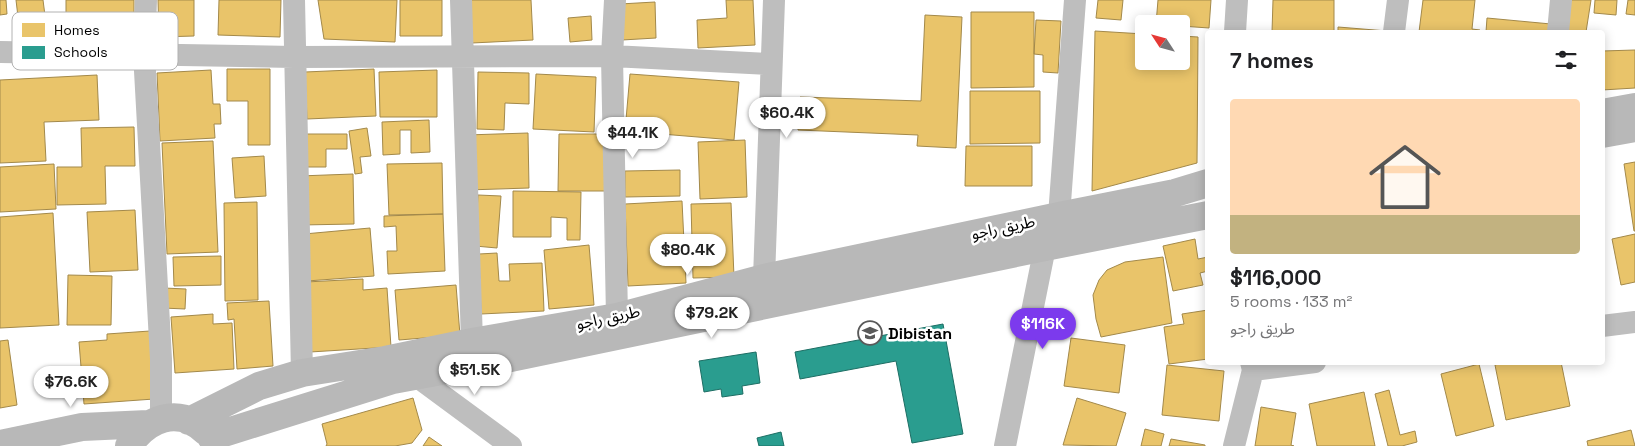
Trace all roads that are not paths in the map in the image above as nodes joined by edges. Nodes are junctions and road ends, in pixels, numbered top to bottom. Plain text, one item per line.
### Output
1 (294, 0) edge
2 (461, 0) edge
3 (615, 0) edge
4 (774, 0) edge
5 (1075, 0) edge
6 (1236, 0) edge
7 (1398, 0) edge
8 (1561, 0) edge
9 (1234, 30) edge
10 (1394, 30) edge
11 (1558, 30) edge
12 (178, 55) edge
13 (612, 56) junction
14 (294, 57) junction
15 (462, 58) junction
16 (771, 64) junction
17 (145, 70) edge
18 (1635, 108) edge
19 (1605, 113) edge
20 (1635, 128) edge
21 (1605, 133) edge
22 (1205, 184) edge
23 (1059, 216) junction
24 (1205, 216) edge
25 (1045, 247) junction
26 (764, 278) junction
27 (617, 316) junction
28 (1635, 322) edge
29 (1605, 326) edge
30 (472, 342) junction
31 (1268, 365) edge
32 (1252, 366) edge
33 (302, 373) junction
34 (416, 376) junction
35 (155, 421) junction
36 (189, 421) junction
37 (213, 441) edge
38 (0, 444) edge
39 (129, 446) edge
40 (511, 446) edge
41 (1005, 446) edge
42 (1234, 446) edge

1 - 14 street
2 - 15 street
3 - 13 street
4 - 16 street
5 - 23 street
6 - 9 street
7 - 10 street
8 - 11 street
12 - 14 street
13 - 15 street
13 - 16 street
13 - 27 street
14 - 15 street
14 - 33 street
15 - 30 street
16 - 26 street
17 - 35 street
18 - 19 main road
20 - 21 main road
22 - 23 main road, طريق راجو
23 - 26 main road, طريق راجو
24 - 25 main road, طريق راجو
25 - 34 main road, طريق راجو
25 - 41 street
26 - 27 main road, طريق راجو
27 - 30 main road, طريق راجو
28 - 29 street
30 - 33 main road, طريق راجو
31 - 32 street
32 - 42 street
33 - 36 main road, طريق راجو
34 - 37 main road, طريق راجو
34 - 40 street
35 - 36 main road
35 - 38 main road
35 - 39 main road
36 - 37 main road

